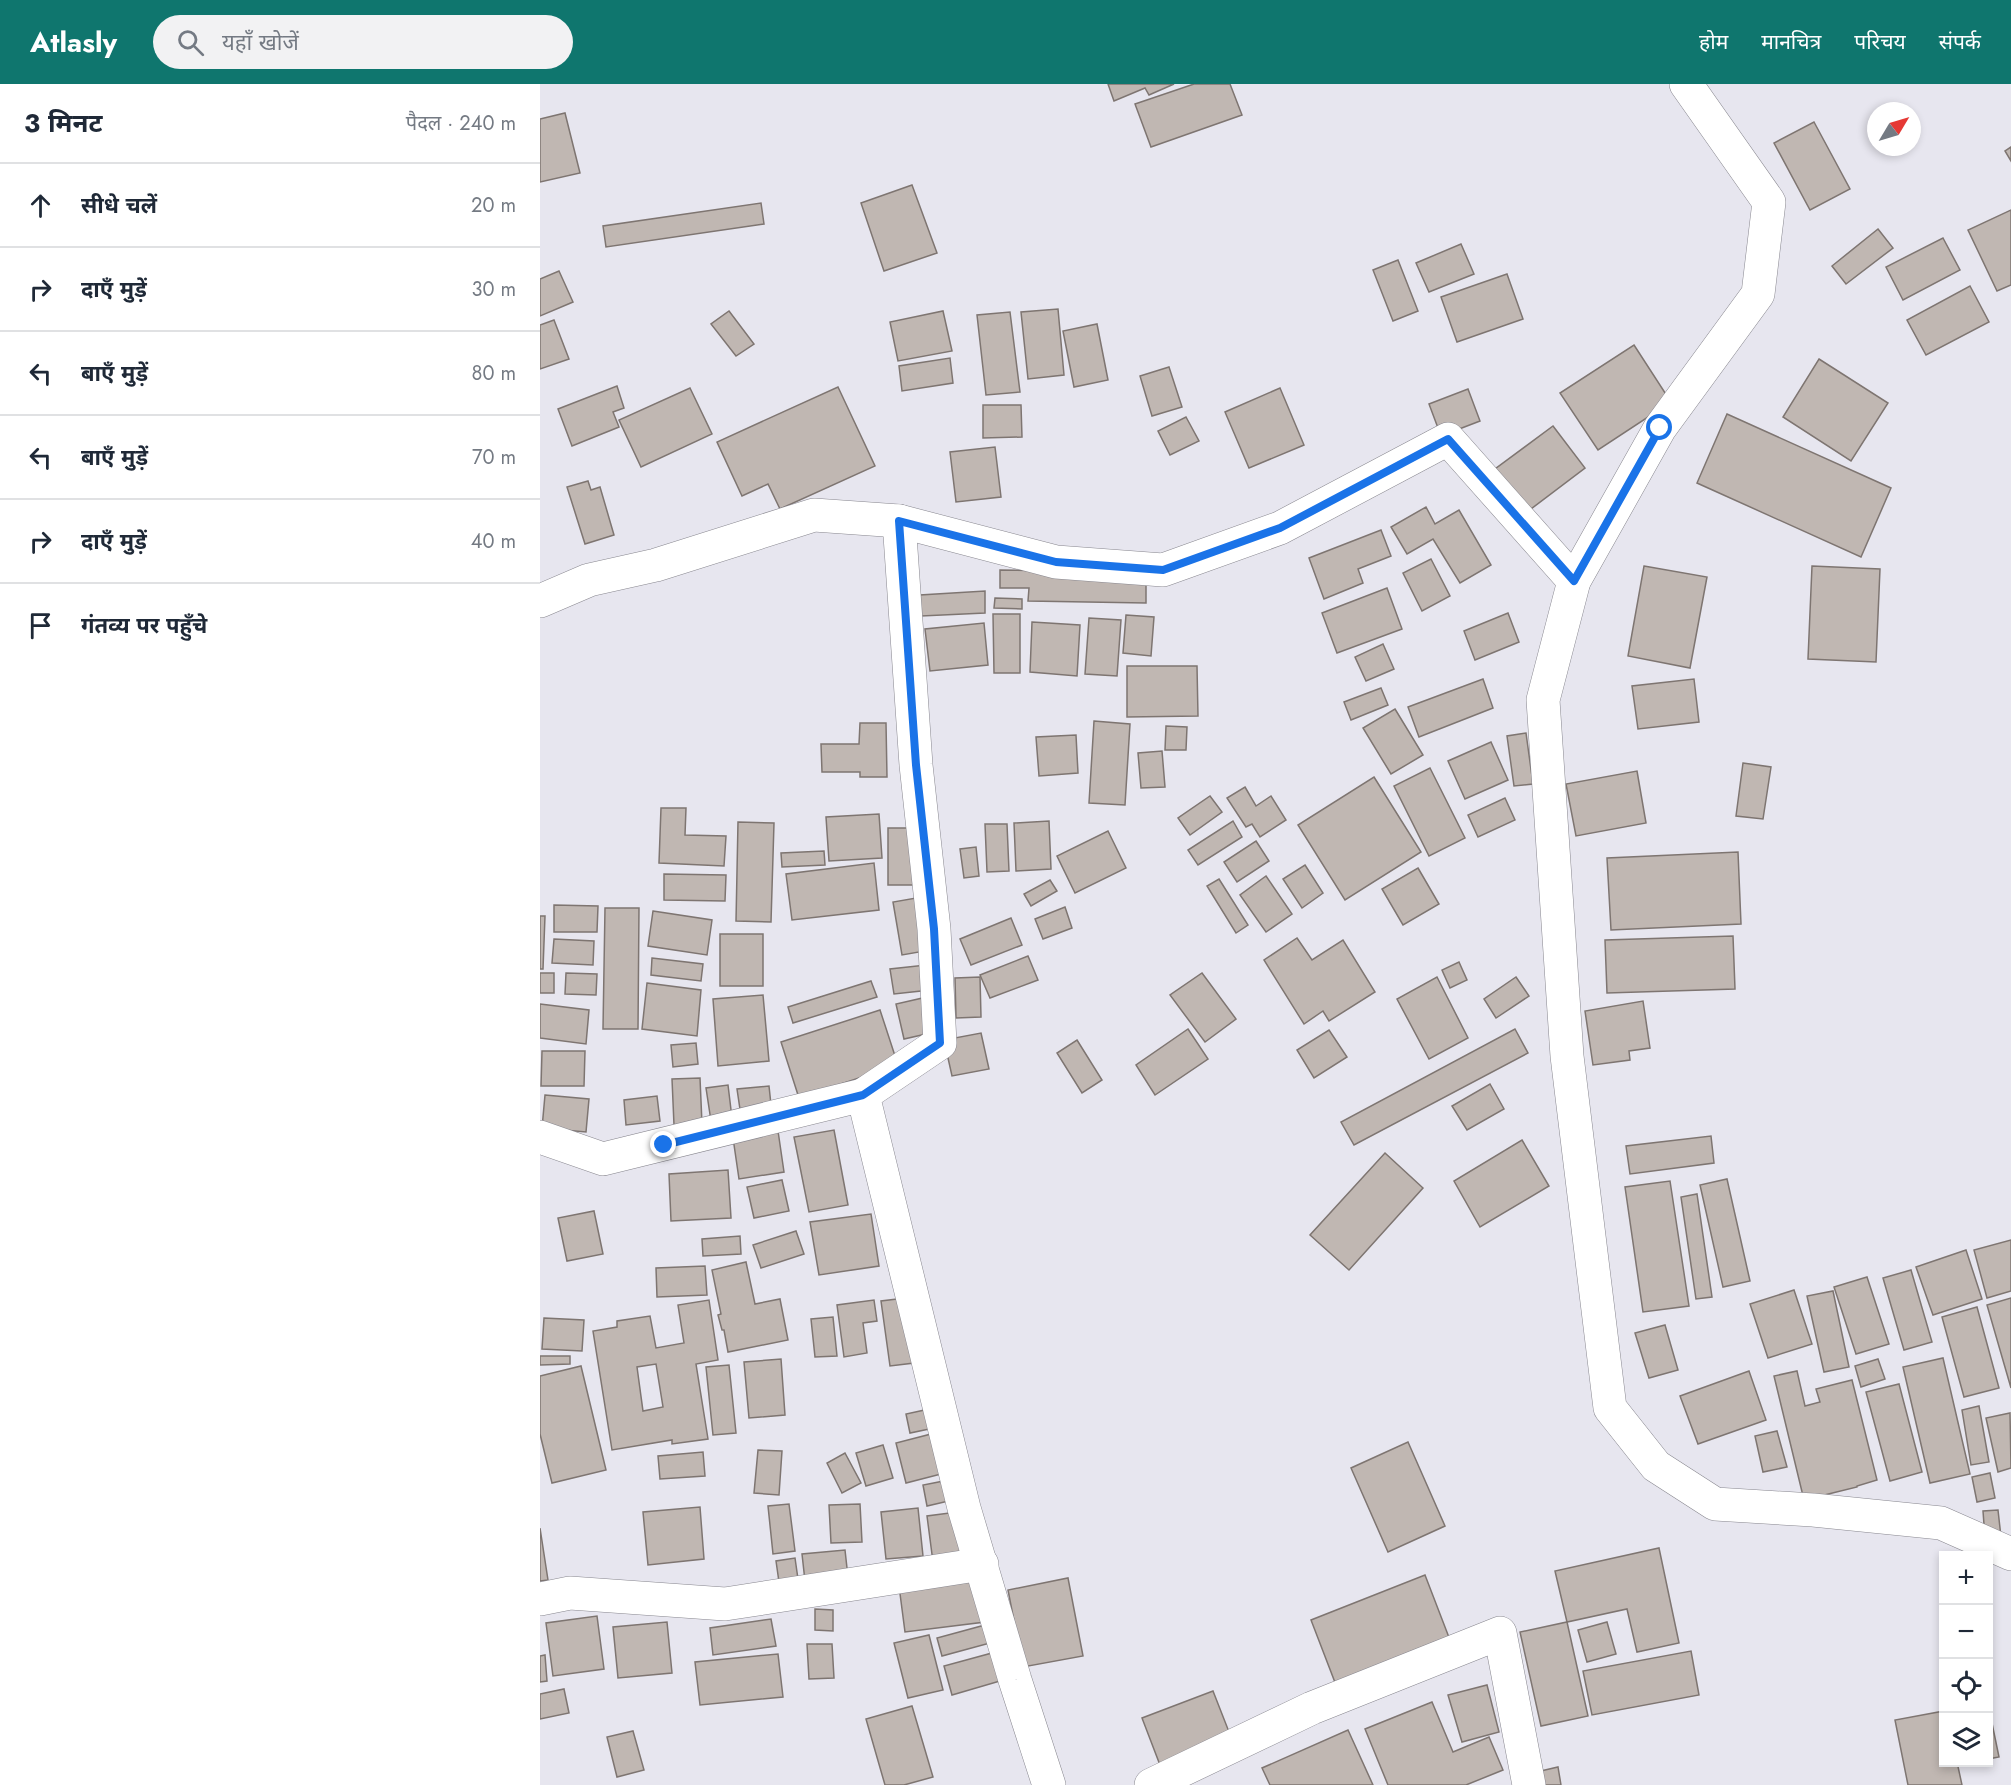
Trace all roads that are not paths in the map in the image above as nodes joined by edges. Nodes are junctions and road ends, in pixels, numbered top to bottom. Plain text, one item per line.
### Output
1 (1686, 84) edge
2 (899, 521) junction
3 (1574, 581) junction
4 (540, 601) edge
5 (863, 1095) junction
6 (540, 1137) edge
7 (2011, 1554) edge
8 (982, 1564) junction
9 (540, 1599) edge
10 (1048, 1785) edge
11 (1151, 1785) edge
12 (1529, 1785) edge

1 - 3 street
2 - 3 street
2 - 4 street
2 - 5 street
3 - 7 street
5 - 6 street
5 - 8 street
8 - 9 street
8 - 10 street
11 - 12 street

